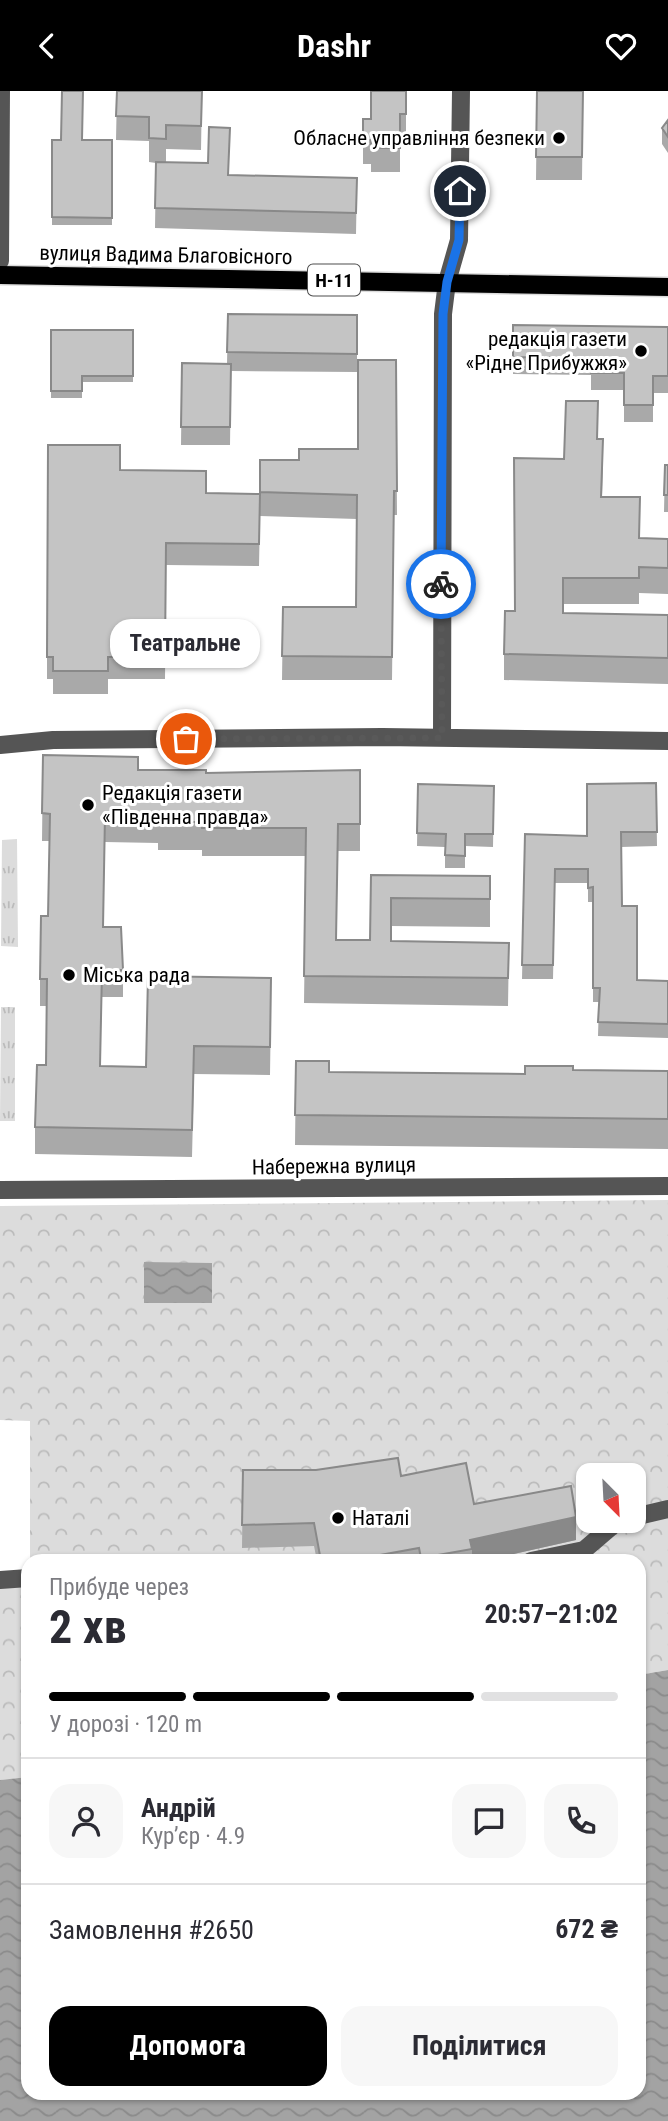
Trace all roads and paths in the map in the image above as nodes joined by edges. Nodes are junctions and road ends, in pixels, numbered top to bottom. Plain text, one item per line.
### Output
1 (1, 91) edge
2 (461, 91) edge
3 (0, 261) edge
4 (0, 275) edge
5 (447, 282) junction
6 (668, 287) edge
7 (442, 738) junction
8 (668, 741) edge
9 (0, 745) edge
10 (668, 1186) edge
11 (0, 1190) edge
12 (668, 1509) edge
13 (646, 1514) edge
14 (604, 1533) edge
15 (565, 1554) edge
16 (21, 1579) edge
17 (0, 1580) edge

1 - 3 street
2 - 5 street
4 - 5 main road, вулиця Вадима Благовісного / Н-11
5 - 6 main road, вулиця Вадима Благовісного / Н-11
5 - 7 street
7 - 8 street
7 - 9 street
10 - 11 street, Набережна вулиця
12 - 13 street
14 - 15 street
16 - 17 street

